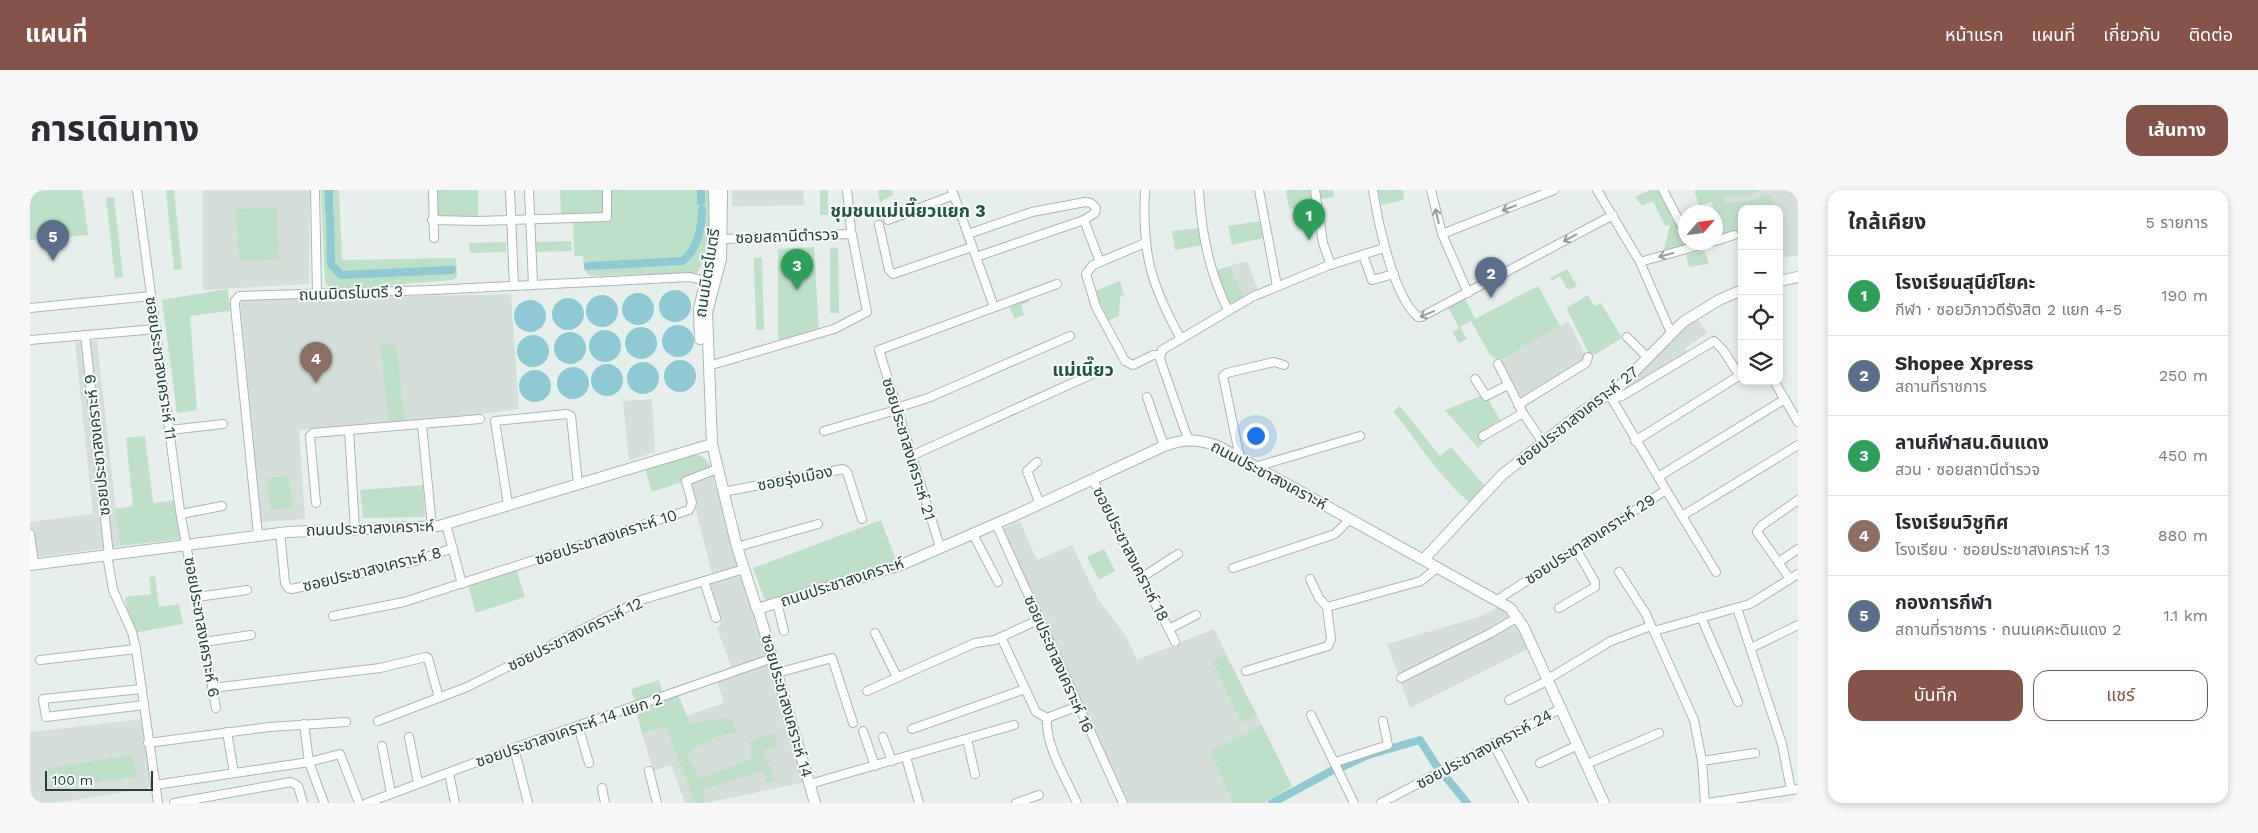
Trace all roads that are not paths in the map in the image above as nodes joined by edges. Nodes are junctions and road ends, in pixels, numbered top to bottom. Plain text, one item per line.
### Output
1 (137, 190) edge
2 (315, 190) edge
3 (433, 190) edge
4 (510, 190) edge
5 (529, 190) edge
6 (607, 190) edge
7 (714, 190) edge
8 (722, 190) edge
9 (847, 190) edge
10 (1145, 190) edge
11 (1199, 190) edge
12 (1259, 190) edge
13 (1315, 190) edge
14 (1373, 190) edge
15 (1431, 190) edge
16 (1554, 190) edge
17 (1597, 190) edge
18 (1663, 190) edge
19 (953, 192) edge
20 (1613, 215) junction
21 (1678, 219) edge
22 (433, 220) junction
23 (511, 220) junction
24 (530, 220) junction
25 (888, 220) dead end
26 (1084, 220) junction
27 (879, 225) dead end
28 (852, 234) junction
29 (968, 234) junction
30 (1442, 234) junction
31 (1734, 235) dead end
32 (434, 238) dead end
33 (723, 239) junction
34 (1723, 239) edge
35 (1145, 243) junction
36 (972, 247) junction
37 (1384, 248) junction
38 (1678, 249) edge
39 (1362, 255) junction
40 (976, 257) junction
41 (1100, 262) junction
42 (1640, 262) junction
43 (1331, 265) junction
44 (1394, 274) junction
45 (1798, 277) edge
46 (1783, 280) edge
47 (709, 282) junction
48 (1058, 284) dead end
49 (533, 285) junction
50 (514, 286) junction
51 (1277, 286) junction
52 (1738, 292) edge
53 (1468, 293) junction
54 (317, 294) junction
55 (151, 296) junction
56 (994, 307) junction
57 (30, 308) edge
58 (1228, 310) junction
59 (156, 329) junction
60 (1671, 333) junction
61 (85, 335) junction
62 (1070, 336) dead end
63 (1627, 337) dead end
64 (1180, 339) junction
65 (30, 340) edge
66 (1159, 355) junction
67 (1588, 357) dead end
68 (1648, 358) junction
69 (1498, 364) dead end
70 (705, 366) junction
71 (1284, 366) dead end
72 (1738, 371) edge
73 (1097, 372) dead end
74 (1738, 375) edge
75 (1475, 379) dead end
76 (1508, 385) junction
77 (1776, 385) edge
78 (1609, 394) junction
79 (1147, 397) dead end
80 (1785, 399) junction
81 (1518, 405) junction
82 (896, 409) junction
83 (1523, 413) junction
84 (480, 419) dead end
85 (1798, 422) edge
86 (223, 424) dead end
87 (422, 425) junction
88 (170, 430) junction
89 (349, 430) junction
90 (824, 431) dead end
91 (1360, 436) dead end
92 (1483, 436) dead end
93 (1188, 439) junction
94 (1636, 441) junction
95 (1543, 442) junction
96 (712, 444) junction
97 (1798, 444) edge
98 (1164, 446) junction
99 (912, 456) junction
100 (1240, 458) junction
101 (1037, 462) dead end
102 (1255, 467) junction
103 (717, 469) junction
104 (1658, 477) junction
105 (1093, 479) junction
106 (578, 484) junction
107 (1666, 490) junction
108 (723, 492) junction
109 (1798, 500) edge
110 (316, 503) dead end
111 (1040, 504) junction
112 (508, 505) junction
113 (222, 506) dead end
114 (181, 514) junction
115 (1682, 516) junction
116 (862, 519) dead end
117 (1350, 519) junction
118 (446, 524) junction
119 (818, 524) dead end
120 (996, 524) junction
121 (432, 527) junction
122 (355, 529) junction
123 (280, 532) junction
124 (30, 534) edge
125 (973, 534) junction
126 (258, 535) junction
127 (188, 546) junction
128 (940, 547) junction
129 (453, 548) junction
130 (737, 548) junction
131 (1576, 549) junction
132 (1798, 549) edge
133 (1178, 554) dead end
134 (108, 555) junction
135 (1424, 559) junction
136 (1779, 562) junction
137 (32, 565) edge
138 (1438, 567) junction
139 (1233, 568) dead end
140 (744, 569) junction
141 (1619, 572) dead end
142 (1716, 572) dead end
143 (1798, 574) edge
144 (1140, 578) junction
145 (1310, 579) dead end
146 (1790, 579) junction
147 (704, 581) junction
148 (998, 582) dead end
149 (462, 584) junction
150 (247, 590) dead end
151 (197, 597) junction
152 (1497, 600) junction
153 (777, 603) junction
154 (1327, 607) junction
155 (1559, 608) dead end
156 (1737, 608) junction
157 (758, 609) junction
158 (1196, 615) dead end
159 (333, 616) dead end
160 (1518, 617) junction
161 (1701, 617) junction
162 (716, 618) dead end
163 (1040, 619) junction
164 (1798, 624) edge
165 (1169, 629) junction
166 (1652, 629) junction
167 (784, 631) dead end
168 (875, 633) dead end
169 (251, 635) dead end
170 (1001, 637) junction
171 (204, 642) junction
172 (1175, 642) dead end
173 (1750, 648) junction
174 (136, 649) junction
175 (773, 658) junction
176 (40, 660) dead end
177 (1246, 671) dead end
178 (778, 674) junction
179 (897, 677) junction
180 (1401, 678) dead end
181 (1548, 680) junction
182 (212, 688) junction
183 (142, 689) junction
184 (1025, 689) junction
185 (867, 691) dead end
186 (439, 698) junction
187 (1509, 700) dead end
188 (1738, 702) dead end
189 (144, 705) junction
190 (1078, 706) junction
191 (216, 708) dead end
192 (1562, 708) junction
193 (1311, 715) dead end
194 (1047, 718) junction
195 (378, 721) dead end
196 (1383, 721) dead end
197 (346, 722) dead end
198 (853, 723) dead end
199 (304, 724) junction
200 (1014, 725) dead end
201 (578, 726) junction
202 (912, 730) dead end
203 (228, 732) junction
204 (863, 732) dead end
205 (1658, 733) dead end
206 (409, 737) dead end
207 (883, 737) dead end
208 (967, 739) junction
209 (1493, 743) junction
210 (148, 744) junction
211 (1578, 745) junction
212 (382, 746) dead end
213 (514, 748) junction
214 (1755, 753) dead end
215 (906, 757) junction
216 (892, 761) junction
217 (309, 762) junction
218 (1336, 762) junction
219 (1702, 762) junction
220 (588, 763) dead end
221 (1540, 763) dead end
222 (1587, 764) junction
223 (875, 766) junction
224 (649, 771) dead end
225 (448, 772) junction
226 (234, 773) junction
227 (975, 774) dead end
228 (418, 783) junction
229 (810, 784) junction
230 (155, 785) junction
231 (602, 788) dead end
232 (1795, 789) edge
233 (391, 793) junction
234 (1039, 795) dead end
235 (302, 801) edge
236 (372, 802) edge
237 (158, 803) edge
238 (174, 803) edge
239 (324, 803) edge
240 (359, 803) edge
241 (455, 803) edge
242 (528, 803) edge
243 (605, 803) edge
244 (657, 803) edge
245 (815, 803) edge
246 (919, 803) edge
247 (1016, 803) edge
248 (1077, 803) edge
249 (1123, 803) edge
250 (1354, 803) edge
251 (1380, 803) edge
252 (1524, 803) edge
253 (1604, 803) edge
254 (1711, 803) edge

1 - 55 street, ซอยประชาสงเคราะห์ 11
2 - 54 street
3 - 22 street
4 - 23 street
5 - 24 street
6 - 24 street
7 - 47 main road, ถนนมิตรไมตรี
8 - 33 main road
9 - 28 street
10 - 35 street
11 - 58 street
12 - 51 street
13 - 43 street
14 - 37 street
30 -> 15 street
16 -> 30 street
17 - 20 street
18 - 21 street
19 - 25 street
19 - 29 street
20 - 42 street
20 -> 53 street
22 - 23 street
22 - 32 street
23 - 24 street
23 - 50 street
24 - 49 street
26 - 29 street
26 - 40 street
26 - 41 street
27 - 36 street
28 - 33 street, ซอยสถานีตำรวจ
28 - 70 street
29 - 36 street
30 - 53 street
31 - 34 street
33 - 47 main road
35 - 41 street
35 - 64 street
36 - 40 street
37 - 39 street
37 - 44 street
38 -> 42 street
39 - 43 street
39 - 44 street
40 - 56 street
41 - 66 street
42 - 60 street
43 - 51 street
53 -> 44 street
45 - 46 main road
47 - 49 street, ถนนมิตรไมตรี 3
47 - 70 main road, ถนนมิตรไมตรี
48 - 56 street
49 - 50 street, ถนนมิตรไมตรี 3
50 - 54 street, ถนนมิตรไมตรี 3
51 - 58 street
52 - 60 main road, ซอยประชาสงเคราะห์ 27
54 - 126 street, ถนนมิตรไมตรี 3
55 - 57 street
55 - 59 street, ซอยประชาสงเคราะห์ 11
56 - 82 street, ซอยประชาสงเคราะห์ 21
58 - 64 street
59 - 61 street
59 - 88 street, ซอยประชาสงเคราะห์ 11
60 - 68 main road, ซอยประชาสงเคราะห์ 27
61 - 65 street
61 - 134 street, ซอยประชาสงเคราะห์ 9
62 - 82 street
63 - 68 street
64 - 66 street
66 - 93 street
67 - 81 street
68 - 78 main road, ซอยประชาสงเคราะห์ 27
69 - 76 street
70 - 96 main road, ถนนมิตรไมตรี
71 - 100 street
72 - 78 street
73 - 99 street
74 - 94 street
75 - 76 street
76 - 81 street
77 - 80 street
78 - 94 street, ซอยประชาสงเคราะห์ 29
78 - 95 main road, ซอยประชาสงเคราะห์ 27
79 - 98 street
80 - 85 street
80 - 104 street
81 - 83 street
82 - 90 street
82 - 99 street, ซอยประชาสงเคราะห์ 21
83 - 92 street
83 - 95 street
84 - 87 street
86 - 88 street
87 - 89 street
87 - 121 street
88 - 114 street, ซอยประชาสงเคราะห์ 11
89 - 110 street
89 - 122 street
91 - 102 street
93 - 98 main road, ถนนประชาสงเคราะห์
93 - 100 main road, ถนนประชาสงเคราะห์
94 - 104 street, ซอยประชาสงเคราะห์ 29
95 - 135 main road, ซอยประชาสงเคราะห์ 27
96 - 103 main road, ถนนประชาสงเคราะห์
96 - 106 main road, ถนนประชาสงเคราะห์
97 - 115 street
98 - 105 main road, ถนนประชาสงเคราะห์
99 - 128 street, ซอยประชาสงเคราะห์ 21
100 - 102 main road, ถนนประชาสงเคราะห์
101 - 111 street
102 - 117 main road, ถนนประชาสงเคราะห์
103 - 108 main road, ถนนประชาสงเคราะห์
103 - 149 street, ซอยประชาสงเคราะห์ 10
104 - 107 street, ซอยประชาสงเคราะห์ 29
105 - 111 main road, ถนนประชาสงเคราะห์
105 - 144 street, ซอยประชาสงเคราะห์ 18
106 - 112 main road, ถนนประชาสงเคราะห์
106 - 112 street
107 - 115 street
107 - 131 street, ซอยประชาสงเคราะห์ 29
108 - 116 street, ซอยรุ่งเมือง
108 - 130 main road, ถนนประชาสงเคราะห์
109 - 136 street
111 - 120 main road, ถนนประชาสงเคราะห์
112 - 118 main road, ถนนประชาสงเคราะห์
113 - 114 street
114 - 127 street, ซอยประชาสงเคราะห์ 11
115 - 142 street
117 - 135 main road, ถนนประชาสงเคราะห์
117 - 139 street
118 - 121 main road, ถนนประชาสงเคราะห์
118 - 129 street
119 - 130 street
120 - 125 main road, ถนนประชาสงเคราะห์
120 - 163 street, ซอยประชาสงเคราะห์ 16
121 - 122 main road, ถนนประชาสงเคราะห์
122 - 123 main road, ถนนประชาสงเคราะห์
123 - 126 main road, ถนนประชาสงเคราะห์
123 - 129 street, ซอยประชาสงเคราะห์ 8
124 - 137 street
125 - 128 main road, ถนนประชาสงเคราะห์
125 - 148 street
126 - 127 main road, ถนนประชาสงเคราะห์
127 - 134 main road, ถนนประชาสงเคราะห์
127 - 151 street, ซอยประชาสงเคราะห์ 6
128 - 153 main road, ถนนประชาสงเคราะห์
129 - 149 street
130 - 140 main road, ถนนประชาสงเคราะห์
131 - 152 street, ซอยประชาสงเคราะห์ 29
131 - 155 street
132 - 136 street
133 - 144 street
134 - 137 main road, ถนนประชาสงเคราะห์
134 - 174 street, ซอยประชาสงเคราะห์ 9
135 - 138 main road, ถนนประชาสงเคราะห์
136 - 146 street
138 - 152 main road, ถนนประชาสงเคราะห์
138 - 154 street
140 - 147 street, ซอยประชาสงเคราะห์ 12
140 - 157 main road, ถนนประชาสงเคราะห์
141 - 166 street
143 - 146 street
144 - 165 street, ซอยประชาสงเคราะห์ 18
145 - 154 street
146 - 156 street
147 - 162 street
147 - 186 street, ซอยประชาสงเคราะห์ 12
149 - 159 street, ซอยประชาสงเคราะห์ 10
150 - 151 street
151 - 171 street, ซอยประชาสงเคราะห์ 6
152 - 160 main road, ถนนประชาสงเคราะห์
153 - 157 main road, ถนนประชาสงเคราะห์
153 - 167 street
154 - 177 street
156 - 161 street
156 - 173 street
157 - 175 main road, ซอยประชาสงเคราะห์ 14
158 - 165 street, ซอยประชาสงเคราะห์ 18
160 - 180 street
160 - 181 main road, ถนนประชาสงเคราะห์
161 - 166 street
161 - 188 street
163 - 170 street
163 - 190 street, ซอยประชาสงเคราะห์ 16
164 - 173 street
165 - 172 street
166 - 181 street
166 - 219 street
168 - 179 street
169 - 171 street
170 - 179 street
170 - 184 street
171 - 182 street, ซอยประชาสงเคราะห์ 6
173 - 232 street
174 - 176 street
174 - 183 street, ซอยประชาสงเคราะห์ 9
175 - 178 main road, ซอยประชาสงเคราะห์ 14
175 - 201 street, ซอยประชาสงเคราะห์ 14 แยก 2
178 - 198 street
178 - 229 main road, ซอยประชาสงเคราะห์ 14
179 - 185 street
181 - 187 street
181 - 192 main road, ถนนประชาสงเคราะห์
182 - 186 street
182 - 191 street, ซอยประชาสงเคราะห์ 6
183 - 189 street, ซอยประชาสงเคราะห์ 9
183 - 189 street
184 - 194 street
184 - 202 street
186 - 195 street, ซอยประชาสงเคราะห์ 12
189 - 210 street, ซอยประชาสงเคราะห์ 9
190 - 194 street
190 - 249 street, ซอยประชาสงเคราะห์ 16
192 - 209 street, ซอยประชาสงเคราะห์ 24
192 - 211 main road, ถนนประชาสงเคราะห์
193 - 218 street
194 - 248 street
196 - 218 street
197 - 199 street
199 - 203 street
199 - 217 street
200 - 208 street
201 - 213 street, ซอยประชาสงเคราะห์ 14 แยก 2
201 - 220 street
203 - 210 street
203 - 226 street
204 - 223 street
205 - 222 street
206 - 228 street
207 - 216 street
208 - 215 street
208 - 227 street
209 - 251 street, ซอยประชาสงเคราะห์ 24
209 - 252 street
210 - 230 street, ซอยประชาสงเคราะห์ 9
211 - 221 street
211 - 222 main road, ถนนประชาสงเคราะห์
212 - 233 street
213 - 225 street, ซอยประชาสงเคราะห์ 14 แยก 2
213 - 242 street
214 - 219 street
215 - 216 street
215 - 246 street
216 - 223 street
217 - 226 street
217 - 239 street
217 - 240 street
218 - 250 street
219 - 254 street
222 - 253 main road, ถนนประชาสงเคราะห์
223 - 229 street
224 - 244 street
225 - 228 street, ซอยประชาสงเคราะห์ 14 แยก 2
225 - 241 street
226 - 230 street
228 - 233 street, ซอยประชาสงเคราะห์ 14 แยก 2
229 - 245 main road, ซอยประชาสงเคราะห์ 14
230 - 237 street, ซอยประชาสงเคราะห์ 9
231 - 243 street
232 - 254 street
233 - 236 street, ซอยประชาสงเคราะห์ 14 แยก 2
234 - 247 street
235 - 238 street

